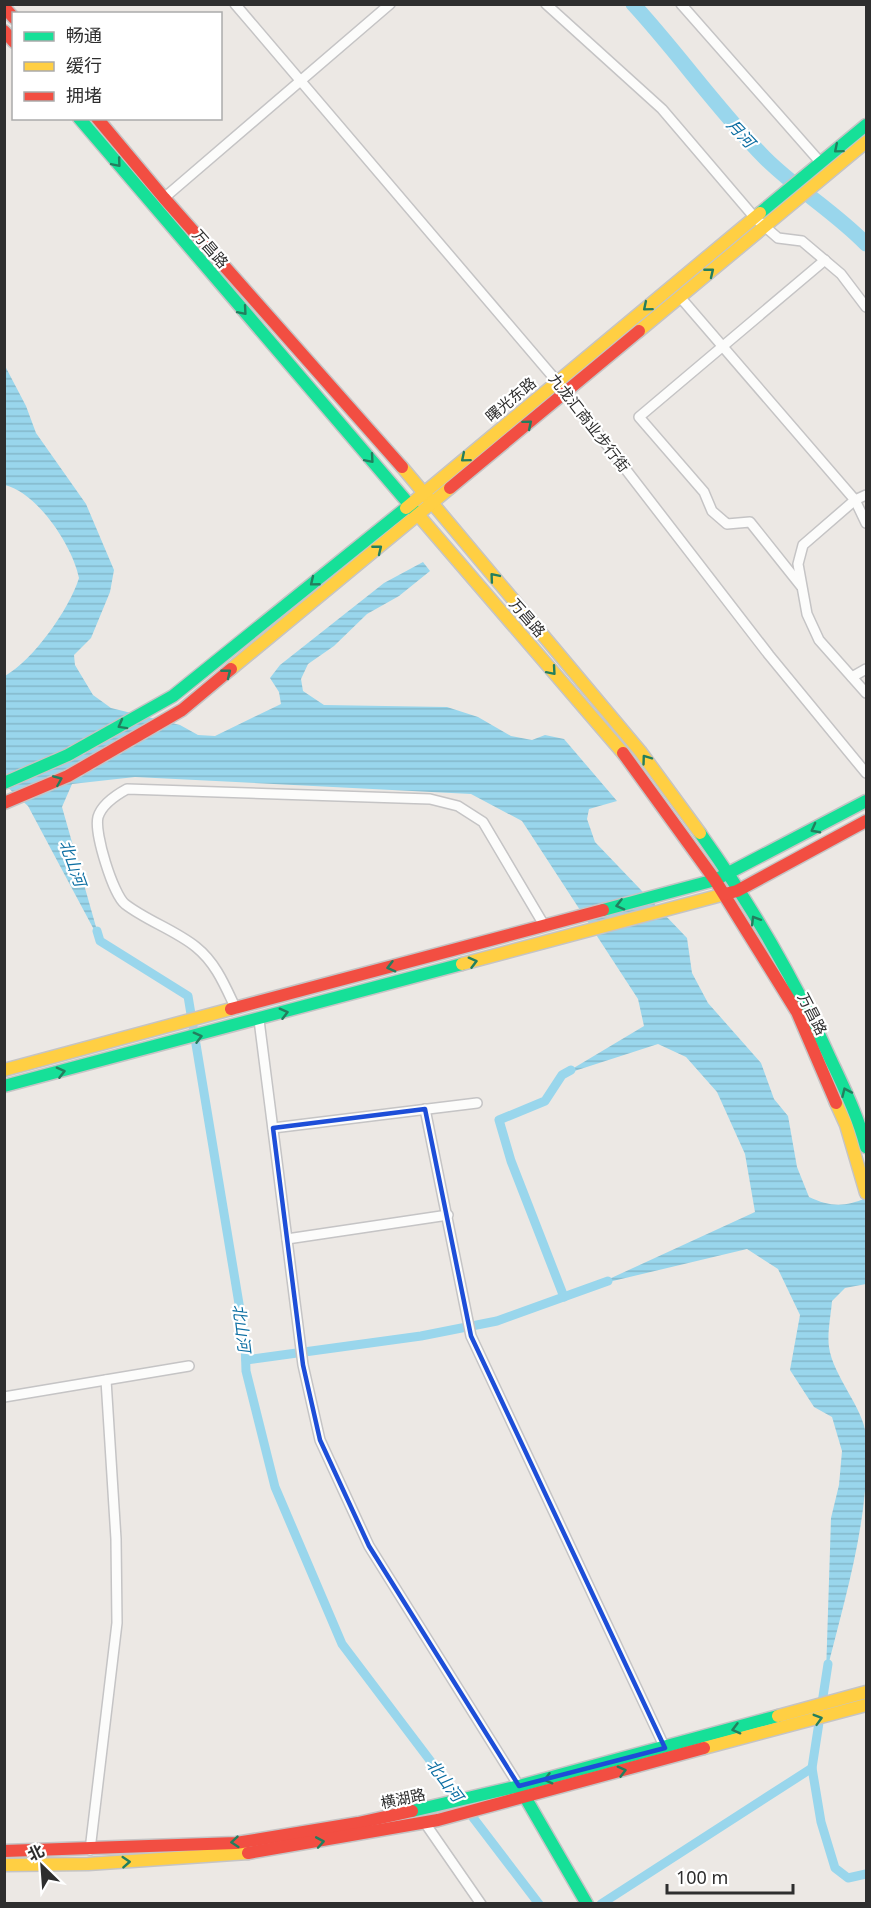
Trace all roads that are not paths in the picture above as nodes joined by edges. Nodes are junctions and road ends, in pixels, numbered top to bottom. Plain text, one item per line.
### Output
1 (235, 4) edge
2 (390, 4) edge
3 (546, 4) edge
4 (681, 4) edge
5 (300, 81) junction
6 (81, 120) edge
7 (100, 120) edge
8 (867, 125) edge
9 (867, 142) edge
10 (821, 163) junction
11 (164, 198) junction
12 (755, 218) junction
13 (766, 227) junction
14 (825, 260) junction
15 (680, 297) junction
16 (867, 307) edge
17 (722, 346) junction
18 (557, 382) junction
19 (566, 392) junction
20 (424, 492) junction
21 (867, 495) edge
22 (855, 500) junction
23 (433, 504) junction
24 (409, 505) junction
25 (419, 515) junction
26 (867, 523) edge
27 (801, 586) junction
28 (867, 669) edge
29 (852, 677) junction
30 (867, 693) edge
31 (867, 773) edge
32 (4, 783) edge
33 (867, 801) edge
34 (4, 803) edge
35 (867, 821) edge
36 (729, 874) junction
37 (715, 880) junction
38 (737, 891) junction
39 (723, 895) junction
40 (544, 925) junction
41 (236, 1009) junction
42 (259, 1020) junction
43 (4, 1070) edge
44 (4, 1086) edge
45 (477, 1103) dead end
46 (424, 1109) junction
47 (273, 1128) junction
48 (867, 1147) edge
49 (867, 1193) edge
50 (448, 1215) junction
51 (287, 1239) junction
52 (189, 1366) dead end
53 (106, 1380) junction
54 (4, 1396) edge
55 (867, 1692) edge
56 (867, 1705) edge
57 (664, 1748) junction
58 (519, 1786) junction
59 (526, 1797) junction
60 (432, 1821) junction
61 (90, 1848) junction
62 (4, 1851) edge
63 (88, 1864) junction
64 (4, 1865) edge
65 (584, 1899) edge
66 (481, 1904) edge

1 - 5 street, 九龙汇商业步行街
2 - 5 street
3 - 12 street
4 - 10 street
5 - 11 street
5 - 18 street, 九龙汇商业步行街
6 -> 24 main road, 万昌路
7 - 11 main road, 万昌路
8 -> 10 main road, 曙光东路
9 - 13 main road, 曙光东路
10 - 12 main road, 曙光东路
11 - 20 main road, 万昌路
12 - 13 street
12 -> 18 main road, 曙光东路
13 - 14 street
15 -> 13 main road, 曙光东路
14 - 16 street
14 - 17 street
15 - 17 street
15 - 19 main road, 曙光东路
17 - 22 street
17 - 27 street
18 - 19 street, 九龙汇商业步行街
18 -> 20 main road, 曙光东路
23 -> 19 main road, 曙光东路
19 - 31 street, 九龙汇商业步行街
20 - 23 main road, 万昌路
20 - 24 main road, 曙光东路
21 - 22 street
22 - 26 street
22 - 27 street
23 - 25 main road, 曙光东路
36 -> 23 main road, 万昌路
24 - 25 main road, 万昌路
24 -> 32 main road, 曙光东路
34 -> 25 main road, 曙光东路
25 -> 37 main road, 万昌路
27 - 29 street
28 - 29 street
29 - 30 street
33 -> 36 main road
35 - 38 main road
36 - 37 main road
36 - 38 main road, 万昌路
37 - 39 main road, 万昌路
37 -> 40 main road
38 - 39 main road
48 -> 38 main road, 万昌路
42 -> 39 main road
39 - 49 main road, 万昌路
40 -> 41 main road
40 - 41 street
41 - 43 main road
44 -> 42 main road
42 - 47 street
45 - 46 street
46 - 47 street
46 - 50 street
47 - 51 street
50 - 51 street
50 - 57 street
51 - 58 street
52 - 53 street
53 - 54 street
53 - 61 street
55 -> 57 main road, 横湖路
59 -> 56 main road, 横湖路
57 -> 58 main road, 横湖路
58 - 59 main road
58 -> 61 main road, 横湖路
59 - 60 main road, 横湖路
59 - 65 main road
63 -> 60 main road, 横湖路
60 - 66 street
61 - 62 main road, 横湖路
61 - 63 street
63 - 64 main road, 横湖路

